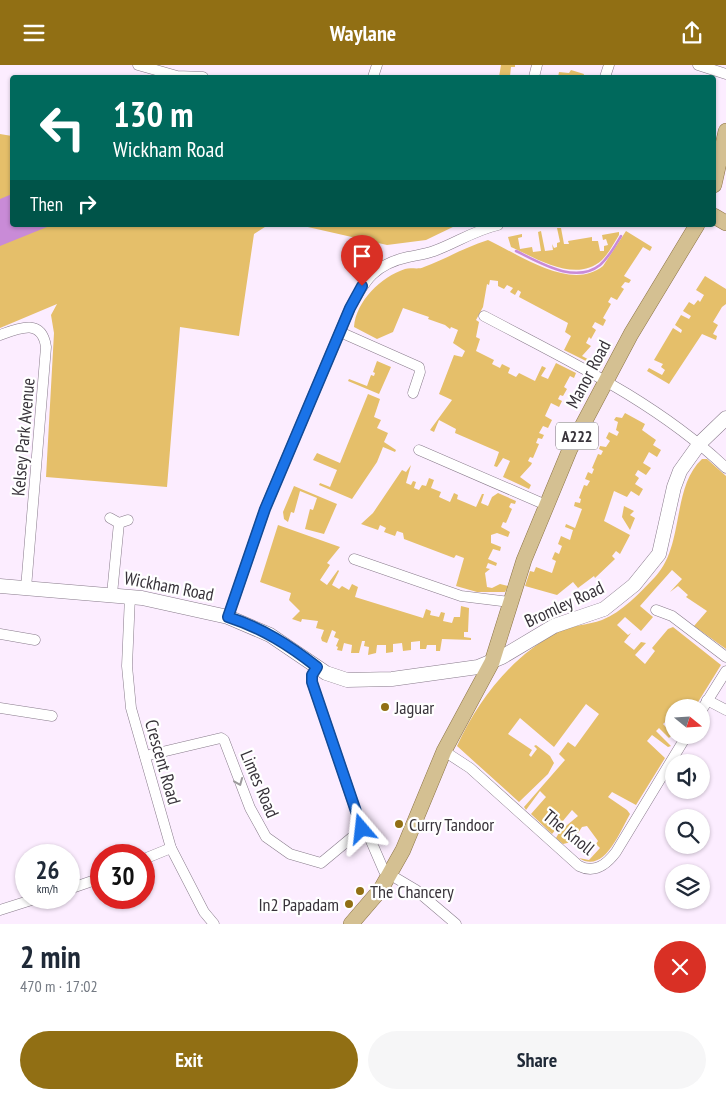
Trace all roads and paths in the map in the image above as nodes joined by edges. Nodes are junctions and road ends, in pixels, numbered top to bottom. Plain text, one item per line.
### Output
1 (138, 65) edge
2 (698, 65) edge
3 (726, 74) edge
4 (173, 75) edge
5 (726, 131) edge
6 (716, 176) edge
7 (482, 227) edge
8 (696, 227) edge
9 (484, 316) dead end
10 (340, 332) junction
11 (0, 335) edge
12 (606, 381) junction
13 (413, 393) dead end
14 (726, 417) edge
15 (700, 443) junction
16 (420, 450) dead end
17 (726, 468) edge
18 (546, 505) junction
19 (119, 520) dead end
20 (354, 559) dead end
21 (0, 586) edge
22 (26, 588) junction
23 (112, 594) junction
24 (130, 596) junction
25 (510, 602) junction
26 (656, 610) dead end
27 (228, 617) junction
28 (0, 634) edge
29 (35, 640) dead end
30 (726, 657) edge
31 (492, 662) junction
32 (317, 667) junction
33 (726, 671) edge
34 (709, 699) edge
35 (710, 701) edge
36 (0, 708) edge
37 (726, 709) edge
38 (52, 716) dead end
39 (682, 744) edge
40 (444, 751) junction
41 (145, 756) junction
42 (362, 829) junction
43 (171, 848) junction
44 (155, 855) edge
45 (391, 875) junction
46 (15, 905) edge
47 (0, 910) edge
48 (214, 924) edge
49 (351, 924) edge
50 (456, 924) edge

1 - 4 street
2 - 3 street
5 - 6 main road
7 - 10 street
8 - 12 main road, Manor Road / A222
9 - 12 street
10 - 13 street
10 - 27 street
11 - 22 street, Kelsey Park Avenue
12 - 15 street
12 - 18 main road, Manor Road / A222
14 - 15 main road, Bromley Road
15 - 17 street
15 - 31 main road, Bromley Road
16 - 18 street
18 - 25 main road, Manor Road / A222
19 - 23 street
20 - 25 street
21 - 22 main road, Wickham Road
22 - 23 main road, Wickham Road
23 - 24 main road, Wickham Road
24 - 27 main road, Wickham Road
24 - 41 street, Crescent Road
25 - 31 main road, Manor Road / A222
26 - 30 street
27 - 32 main road, Wickham Road
28 - 29 street
31 - 32 main road, Wickham Road
31 - 40 main road, A222
32 - 42 street
33 - 34 street
35 - 37 street
36 - 38 street
39 - 40 street, The Knoll
40 - 45 main road, A222
41 -> 42 street, Limes Road
41 - 43 street, Crescent Road
42 - 45 street
43 - 44 street
43 - 48 street, Crescent Road
45 - 49 main road, A222
45 - 50 street
46 - 47 street

